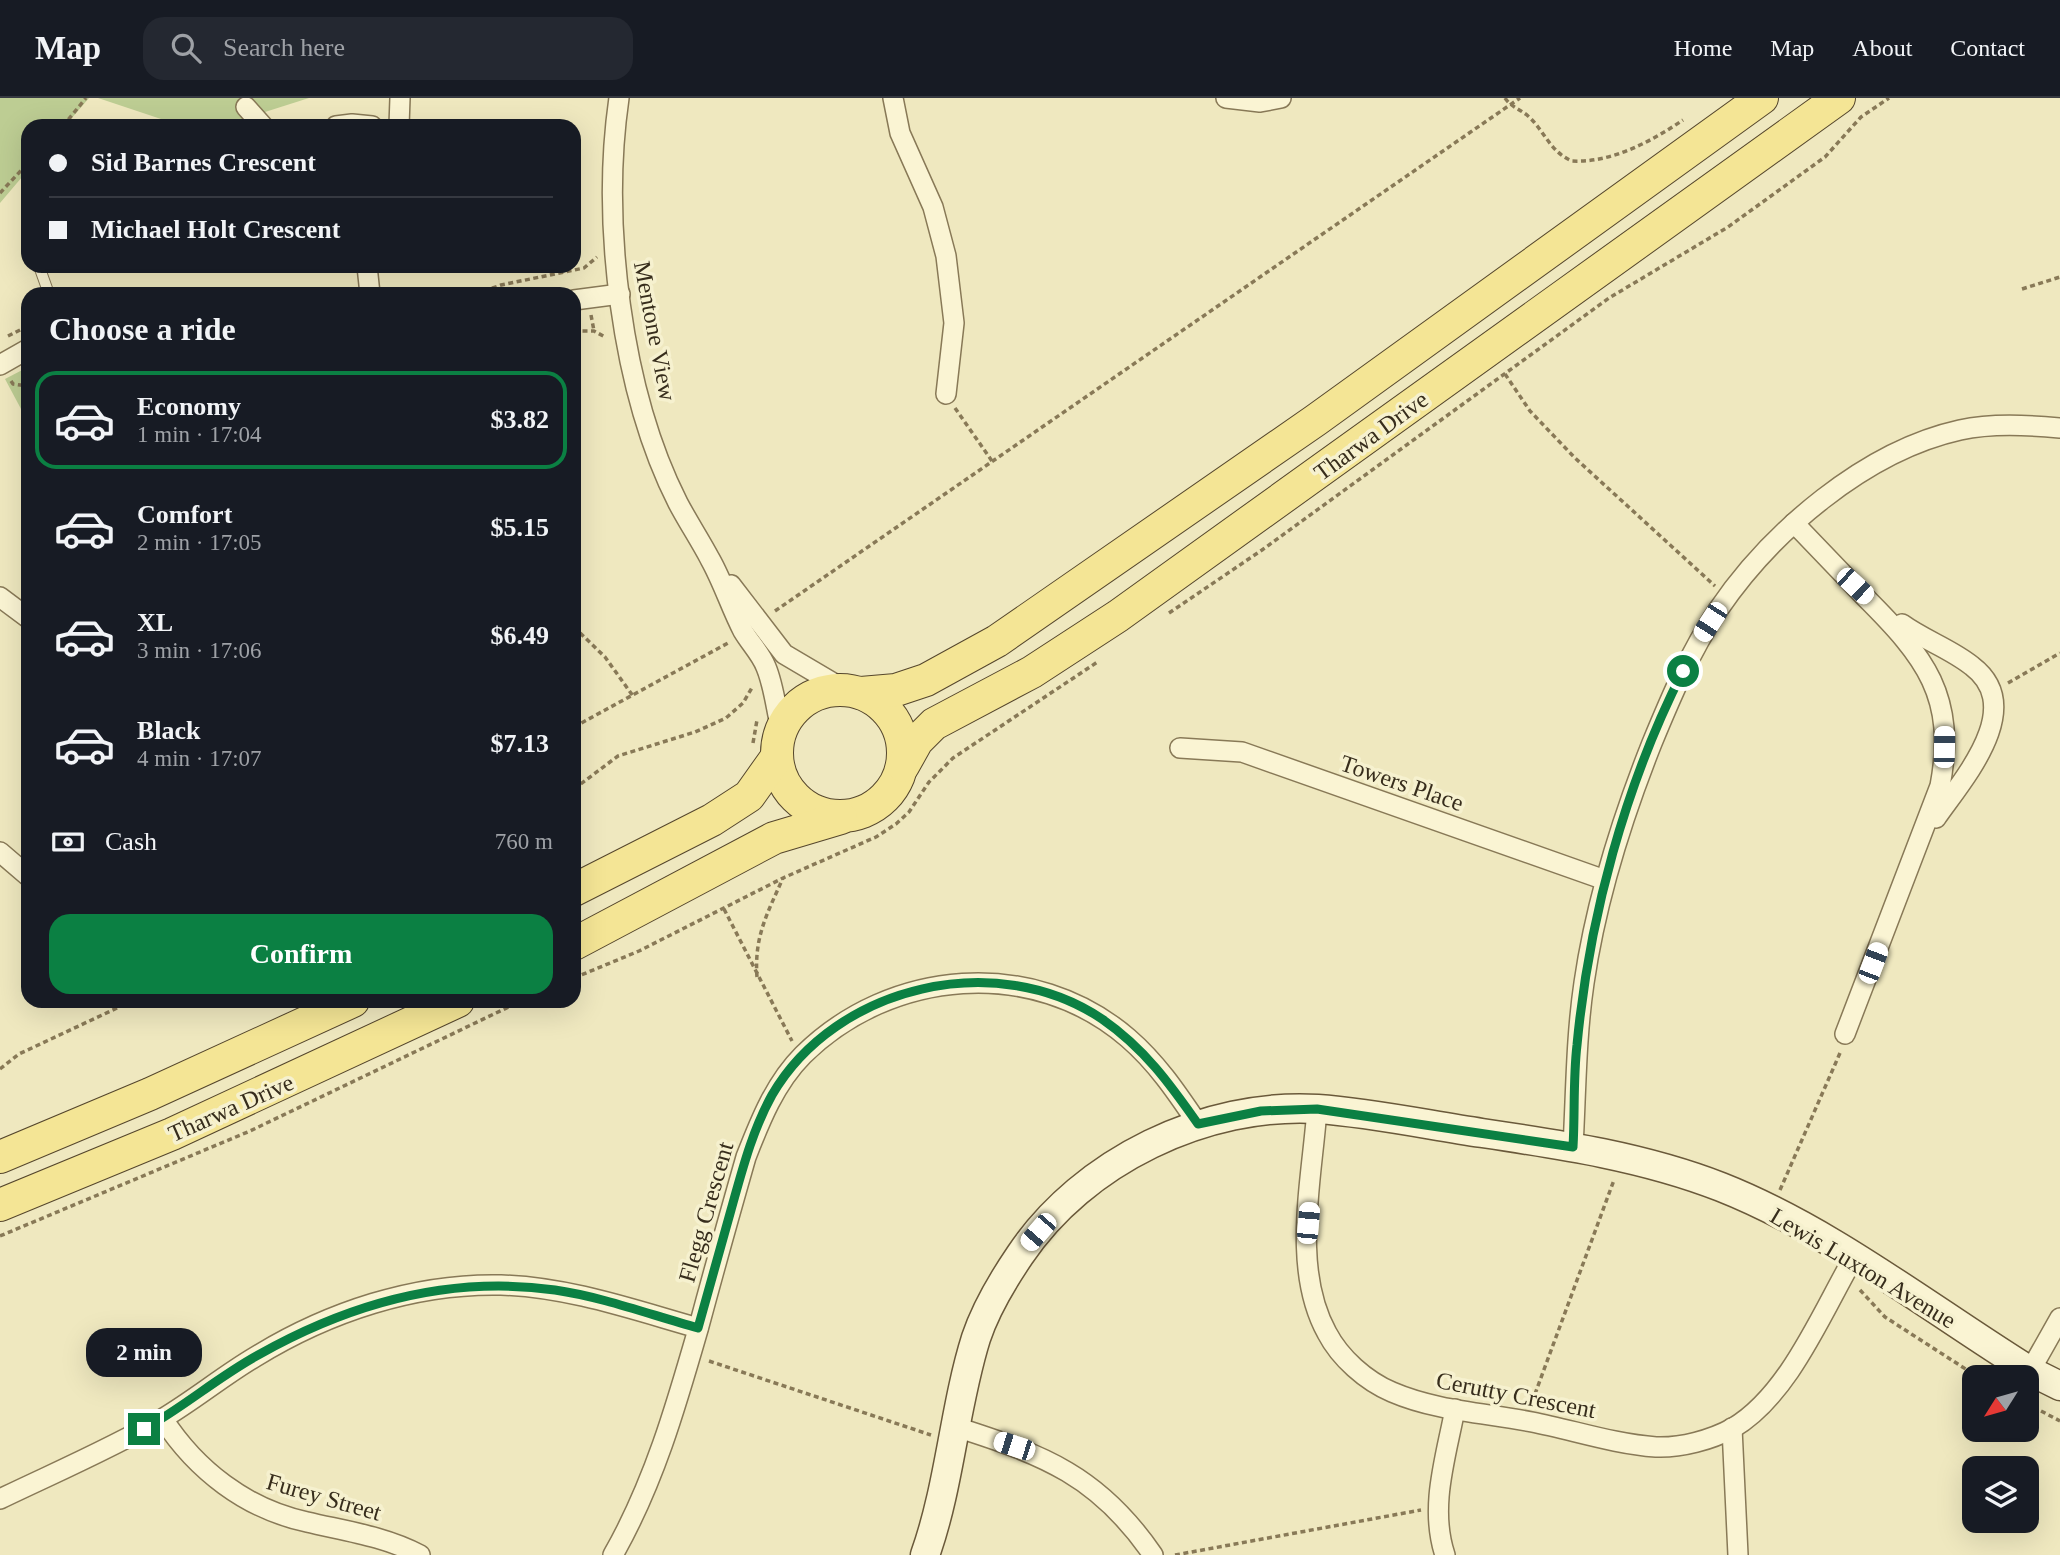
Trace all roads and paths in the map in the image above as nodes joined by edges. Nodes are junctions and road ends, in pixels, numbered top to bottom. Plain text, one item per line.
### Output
1 (86, 98) edge
2 (400, 98) edge
3 (620, 98) edge
4 (894, 98) edge
5 (1226, 98) edge
6 (1281, 98) edge
7 (1505, 98) edge
8 (1520, 98) edge
9 (1762, 98) edge
10 (1839, 98) edge
11 (1510, 105) junction
12 (246, 107) dead end
13 (69, 119) edge
14 (256, 119) edge
15 (399, 119) edge
16 (1683, 120) dead end
17 (21, 170) edge
18 (0, 193) edge
19 (600, 248) dead end
20 (581, 269) edge
21 (560, 273) edge
22 (2060, 277) edge
23 (495, 287) edge
24 (2022, 289) dead end
25 (620, 294) junction
26 (581, 299) edge
27 (21, 353) edge
28 (0, 365) edge
29 (1505, 374) dead end
30 (946, 394) joint
31 (2060, 428) edge
32 (992, 461) junction
33 (1794, 523) junction
34 (1855, 586) junction
35 (0, 597) edge
36 (1728, 597) junction
37 (21, 613) edge
38 (751, 627) junction
39 (581, 634) edge
40 (2060, 653) edge
41 (853, 692) junction
42 (757, 693) dead end
43 (1990, 693) junction
44 (633, 696) junction
45 (581, 723) edge
46 (766, 740) junction
47 (1180, 748) dead end
48 (903, 766) junction
49 (581, 784) edge
50 (844, 817) junction
51 (0, 852) edge
52 (1910, 868) junction
53 (21, 870) edge
54 (783, 878) dead end
55 (1605, 880) junction
56 (581, 886) edge
57 (724, 909) dead end
58 (581, 940) edge
59 (757, 979) junction
60 (117, 1008) edge
61 (339, 1008) edge
62 (443, 1008) edge
63 (1845, 1034) joint
64 (802, 1056) junction
65 (0, 1069) edge
66 (1317, 1109) junction
67 (1198, 1124) junction
68 (1573, 1147) junction
69 (0, 1157) edge
70 (1616, 1173) dead end
71 (1777, 1195) dead end
72 (0, 1205) edge
73 (1848, 1267) junction
74 (1890, 1311) dead end
75 (1885, 1317) junction
76 (2060, 1318) edge
77 (698, 1328) junction
78 (691, 1355) junction
79 (2020, 1365) edge
80 (2033, 1365) edge
81 (1962, 1367) edge
82 (2039, 1376) edge
83 (2060, 1386) edge
84 (1455, 1409) junction
85 (2039, 1410) edge
86 (163, 1419) junction
87 (1525, 1421) junction
88 (2060, 1421) edge
89 (1732, 1428) junction
90 (946, 1432) junction
91 (0, 1499) edge
92 (1438, 1510) junction
93 (420, 1555) edge
94 (612, 1555) edge
95 (925, 1555) edge
96 (1153, 1555) edge
97 (1175, 1555) edge
98 (1445, 1555) edge
99 (1738, 1555) edge

1 - 13 path
2 - 15 street
3 - 25 street, Mentone View
4 - 30 street
5 - 6 street
7 - 11 path
8 - 11 path
9 - 41 main road, Tharwa Drive
10 - 48 main road, Tharwa Drive
11 - 16 path
11 - 32 path
12 - 14 street
17 - 18 path
19 - 20 path
21 - 23 path
22 - 24 path
25 - 26 street
25 - 38 street, Mentone View
27 - 28 street
29 - 36 path
30 - 32 path
31 - 33 street
32 - 38 path
33 - 34 street
33 - 36 street
34 - 43 street
34 - 52 street
35 - 37 street
36 - 55 street
38 - 41 street, Mentone View
38 - 44 path
38 - 46 street, Mentone View
39 - 44 path
40 - 43 path
41 - 46 main road
41 - 48 main road
42 - 49 path
43 - 52 street
44 - 45 path
46 - 50 main road
46 - 56 main road
47 - 55 street, Towers Place
48 - 50 main road
50 - 58 main road
51 - 53 street
52 - 63 street
54 - 59 path
55 - 68 street
57 - 59 path
59 - 64 path
60 - 65 path
61 - 69 main road, Tharwa Drive
62 - 72 main road, Tharwa Drive
63 - 71 path
64 - 67 street, Flegg Crescent
64 - 77 street, Flegg Crescent
66 - 67 street, Lewis Luxton Avenue
66 - 68 street, Lewis Luxton Avenue
66 - 84 street, Cerutty Crescent
67 - 90 street, Lewis Luxton Avenue
68 - 73 street, Lewis Luxton Avenue
70 - 87 path
73 - 75 path
73 - 79 street, Lewis Luxton Avenue
73 - 89 street, Cerutty Crescent
74 - 75 path
75 - 81 path
76 - 80 street
77 - 78 street, Flegg Crescent
77 - 86 street
78 - 90 path
78 - 94 street, Flegg Crescent
82 - 83 street, Lewis Luxton Avenue
84 - 87 street, Cerutty Crescent
84 - 92 street
85 - 88 path
86 - 91 street
86 - 93 street, Furey Street
87 - 89 street, Cerutty Crescent
89 - 99 street
90 - 95 street, Lewis Luxton Avenue
90 - 96 street
92 - 97 path
92 - 98 street

